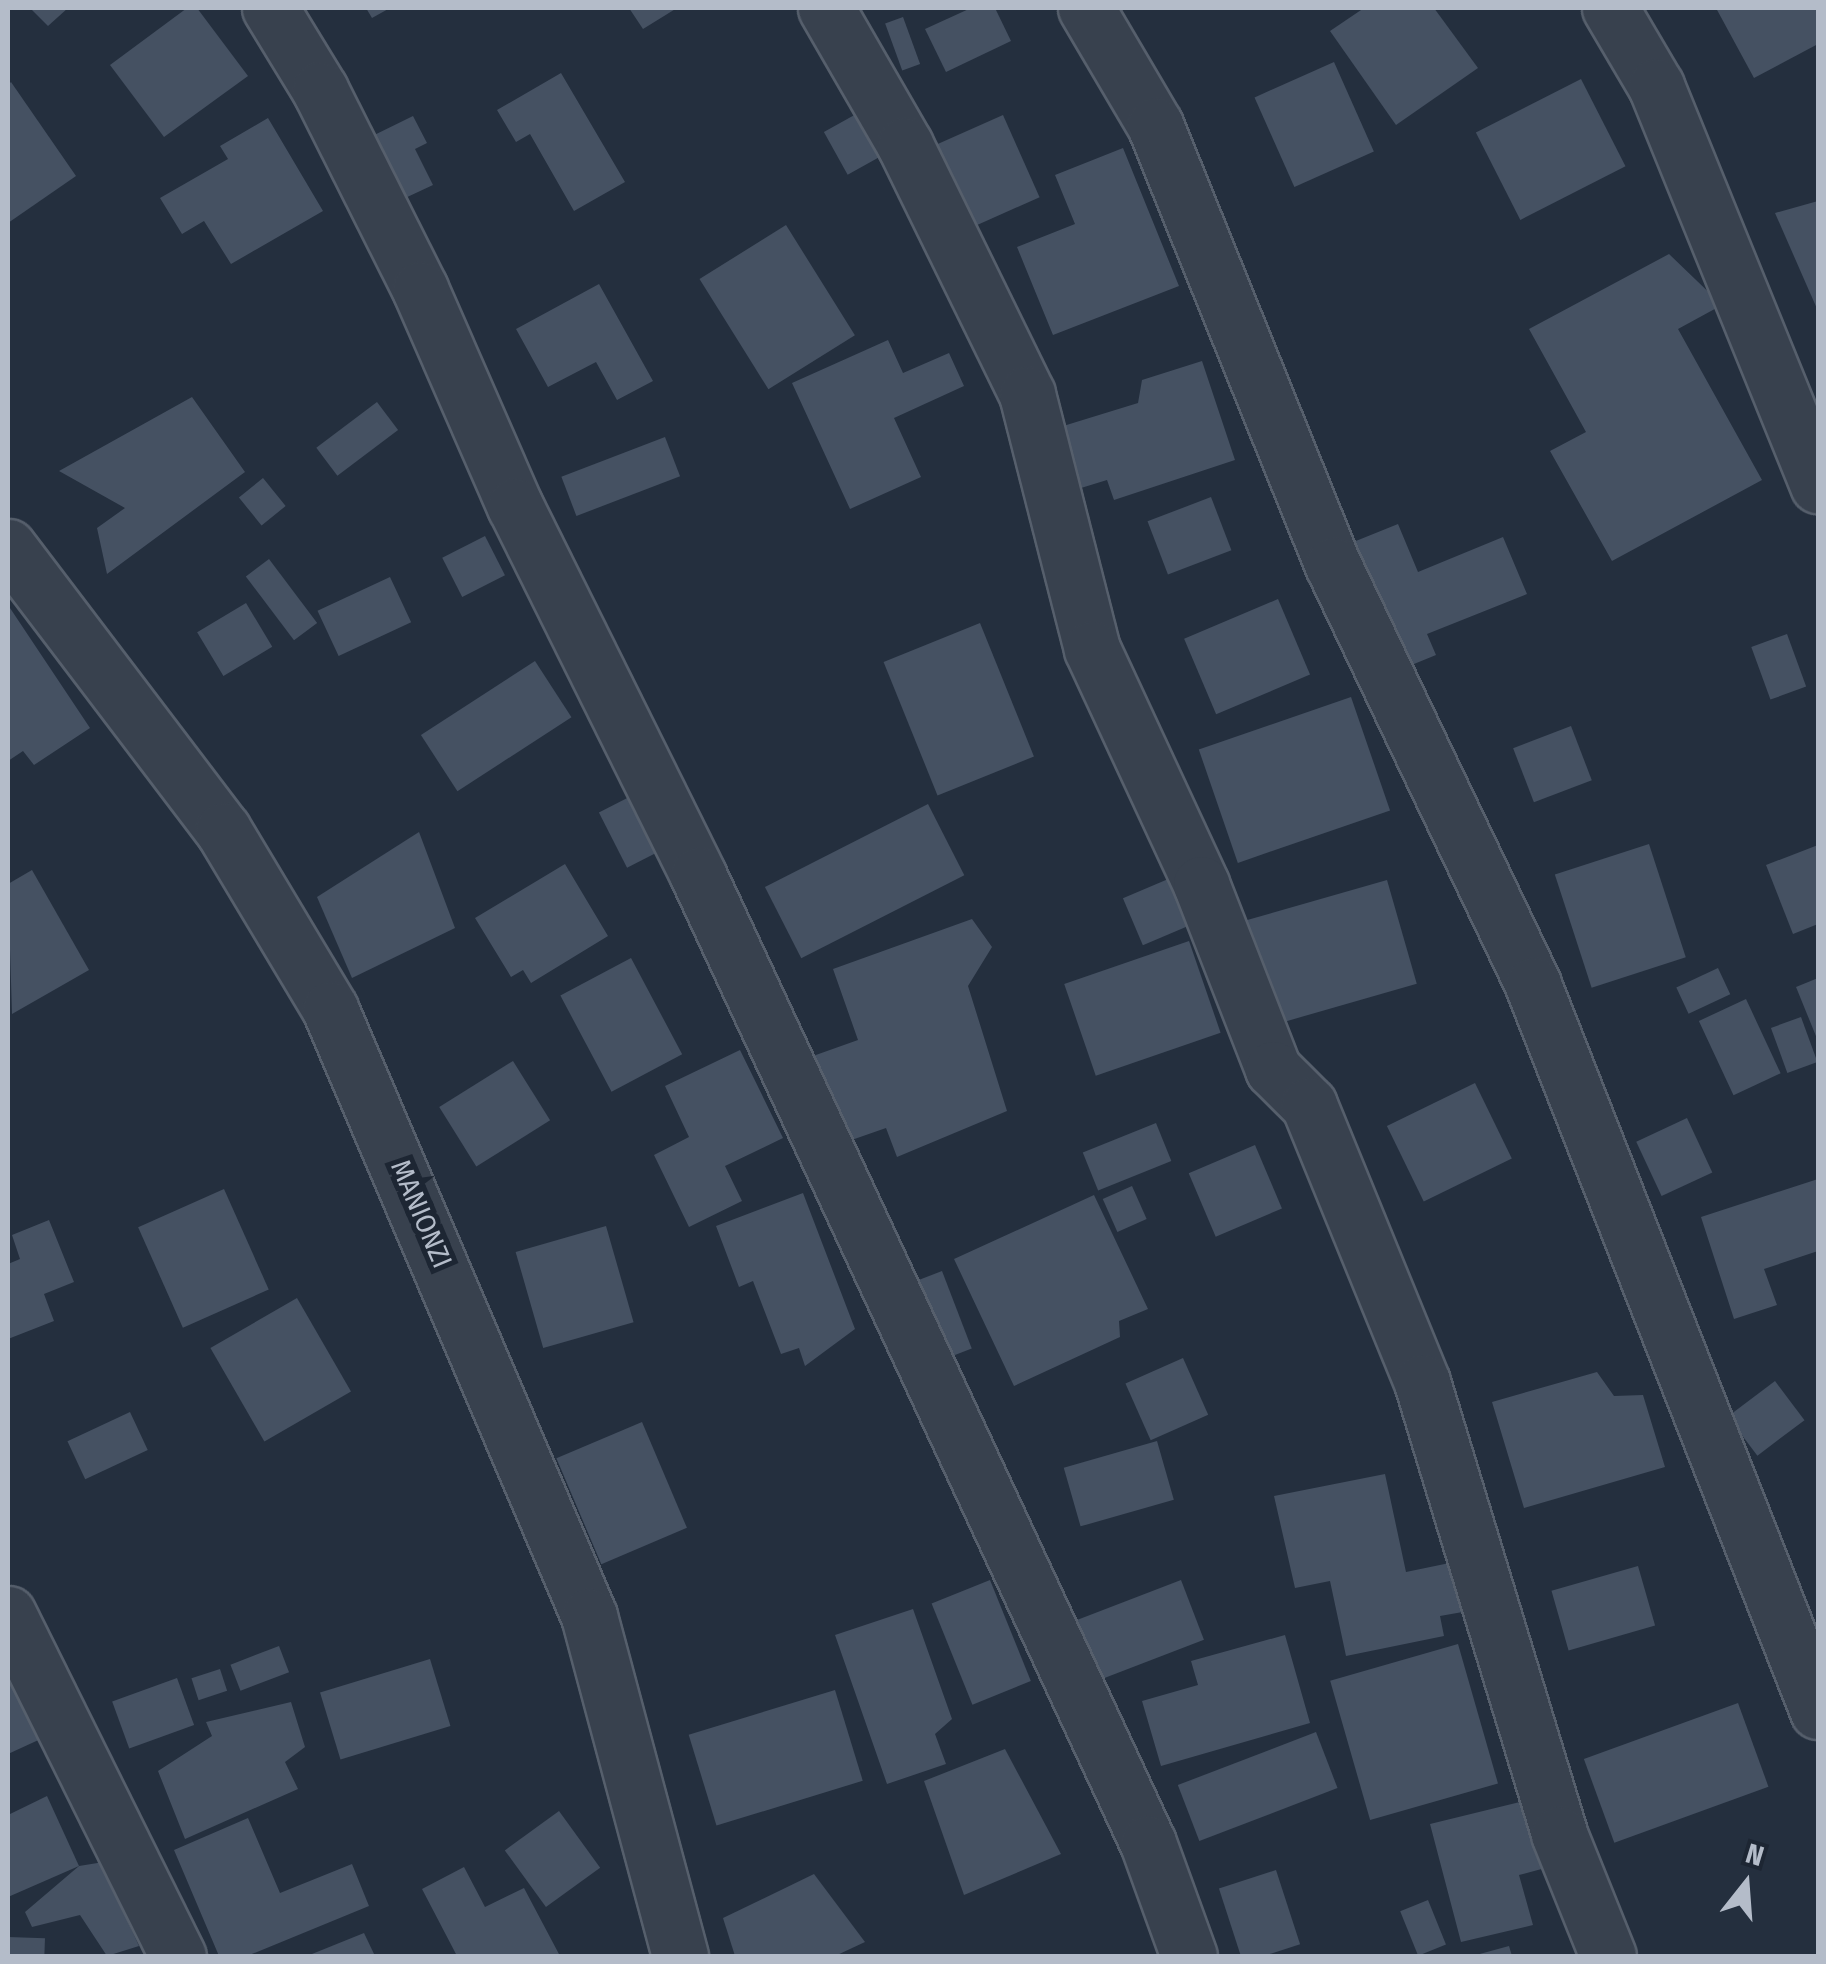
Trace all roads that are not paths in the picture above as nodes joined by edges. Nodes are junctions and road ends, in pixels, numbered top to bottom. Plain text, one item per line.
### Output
1 (270, 8) edge
2 (826, 8) edge
3 (1086, 8) edge
4 (1610, 8) edge
5 (1818, 486) edge
6 (8, 547) edge
7 (8, 1614) edge
8 (1818, 1711) edge
9 (178, 1956) edge
10 (680, 1956) edge
11 (1189, 1956) edge
12 (1608, 1956) edge

1 - 11 street
2 - 12 street
3 - 8 street
4 - 5 street
6 - 10 street, MANIONZI
7 - 9 street

